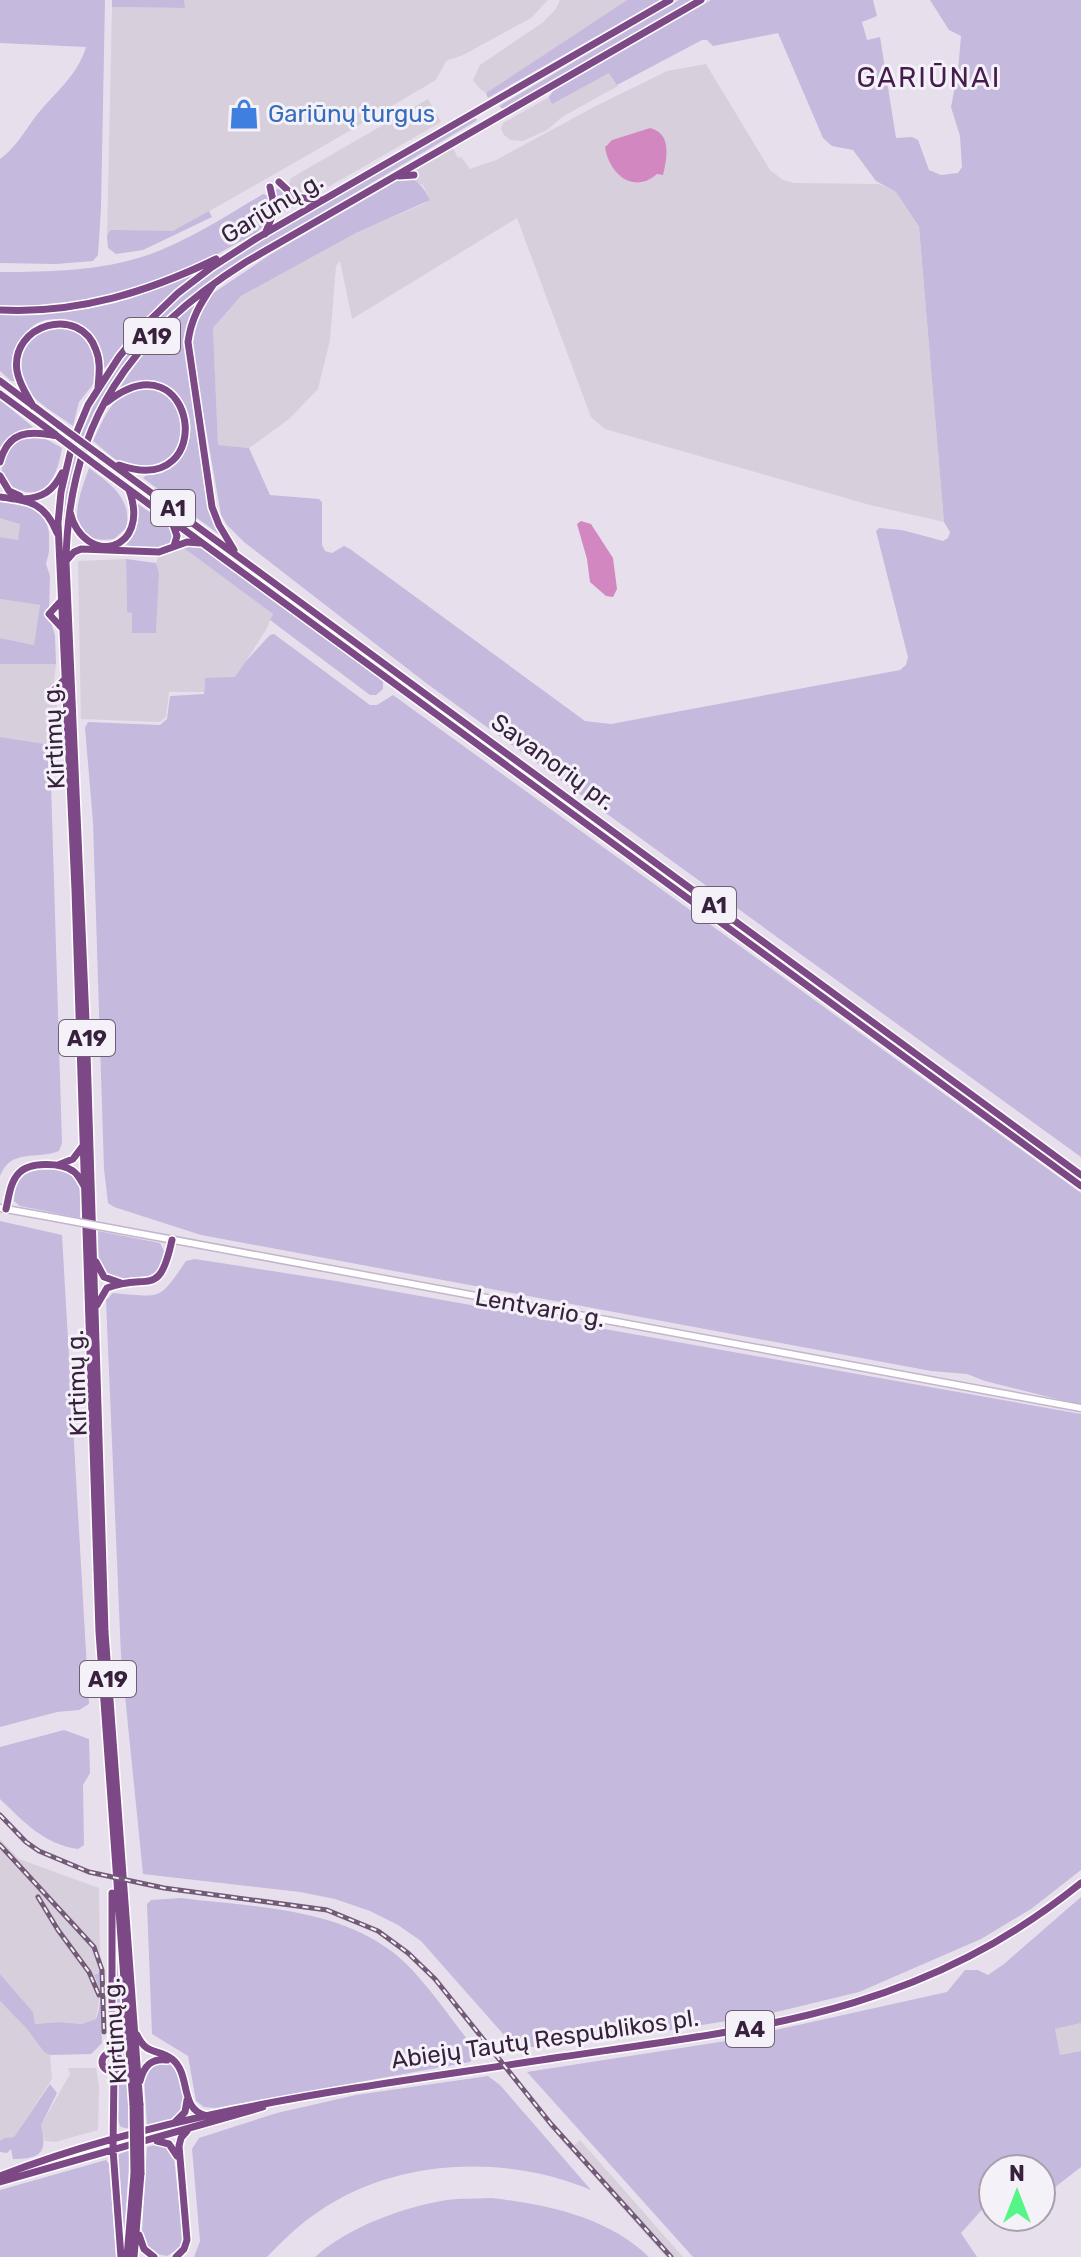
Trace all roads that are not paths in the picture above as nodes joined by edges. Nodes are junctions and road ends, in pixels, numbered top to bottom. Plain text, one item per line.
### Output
1 (670, 0) edge
2 (701, 0) edge
3 (550, 87) junction
4 (546, 97) dead end
5 (478, 111) junction
6 (488, 123) junction
7 (414, 175) dead end
8 (393, 177) junction
9 (279, 182) dead end
10 (270, 187) dead end
11 (323, 200) junction
12 (261, 236) junction
13 (217, 280) junction
14 (0, 310) edge
15 (0, 381) edge
16 (98, 388) junction
17 (0, 394) edge
18 (103, 405) junction
19 (33, 406) junction
20 (57, 436) junction
21 (0, 462) edge
22 (109, 462) junction
23 (67, 463) junction
24 (0, 476) edge
25 (128, 488) junction
26 (0, 497) edge
27 (26, 498) junction
28 (16, 499) junction
29 (69, 507) junction
30 (171, 519) junction
31 (58, 536) junction
32 (117, 543) junction
33 (205, 544) junction
34 (174, 546) junction
35 (140, 552) junction
36 (238, 555) junction
37 (66, 562) junction
38 (60, 580) joint
39 (62, 600) junction
40 (63, 629) junction
41 (84, 1145) junction
42 (57, 1166) junction
43 (1081, 1175) edge
44 (1081, 1186) edge
45 (85, 1188) junction
46 (3, 1208) edge
47 (172, 1240) junction
48 (93, 1252) junction
49 (126, 1284) junction
50 (95, 1310) junction
51 (1081, 1408) edge
52 (113, 1859) junction
53 (1081, 1883) edge
54 (135, 2029) junction
55 (108, 2053) junction
56 (174, 2062) junction
57 (110, 2070) junction
58 (139, 2087) junction
59 (187, 2098) junction
60 (270, 2104) junction
61 (137, 2105) junction
62 (208, 2116) junction
63 (113, 2118) junction
64 (172, 2125) junction
65 (189, 2130) junction
66 (137, 2134) junction
67 (113, 2140) junction
68 (151, 2140) junction
69 (113, 2150) junction
70 (180, 2166) junction
71 (137, 2174) junction
72 (0, 2181) edge
73 (137, 2229) junction
74 (176, 2256) edge
75 (121, 2257) edge
76 (127, 2257) edge
77 (134, 2257) edge
78 (154, 2257) edge

1 - 5 highway, Gariūnų g.
2 - 3 highway, Gariūnų g.
3 - 4 highway
3 - 6 highway, Gariūnų g.
5 - 6 highway
5 - 11 highway, Gariūnų g.
6 - 8 highway, Gariūnų g.
7 - 8 highway
8 - 13 highway, Gariūnų g. / A19
9 - 11 highway
10 - 12 highway
11 - 12 highway, Gariūnų g.
12 - 14 highway
12 - 16 highway, Gariūnų g. / A19
13 - 18 highway, Gariūnų g. / A19
13 - 36 highway
15 - 19 highway, Savanorių pr. / A1
16 - 19 highway
16 - 23 highway, Gariūnų g. / A19
17 - 20 highway, Savanorių pr. / A1
18 - 22 highway
18 - 29 highway, Gariūnų g. / A19
19 - 22 highway, Savanorių pr. / A1, bridge
20 - 21 highway
20 - 25 highway, Savanorių pr. / A1, bridge
22 - 36 highway, Savanorių pr. / A1
23 - 27 highway
23 - 31 highway, Gariūnų g. / A19
24 - 27 highway
25 - 30 highway, Savanorių pr. / A1
25 - 32 highway
26 - 28 highway
27 - 28 highway
28 - 31 highway
29 - 32 highway
29 - 37 highway, Kirtimų g. / A19
30 - 33 highway, Savanorių pr. / A1
30 - 34 highway
31 - 38 highway, Gariūnų g. / A19
32 - 35 highway
33 - 34 highway
33 - 44 highway, Savanorių pr. / A1
34 - 35 highway
35 - 37 highway
36 - 43 highway, Savanorių pr. / A1
37 - 48 highway, Kirtimų g. / A19
38 - 39 highway, Kirtimų g. / A19
39 - 40 highway, Kirtimų g. / A19
39 - 40 highway
40 - 41 highway, Kirtimų g. / A19
41 - 42 highway
41 - 45 highway, Kirtimų g. / A19
42 - 45 highway
42 - 46 highway
45 - 52 highway, Kirtimų g. / A19
46 - 47 main road, Lentvario g., bridge
47 - 49 highway
47 - 51 main road, Lentvario g.
48 - 49 highway
48 - 50 highway, Kirtimų g. / A19
49 - 50 highway
50 - 54 highway, Kirtimų g. / A19
52 - 55 highway
52 - 61 highway, Kirtimų g. / A19
53 - 60 highway, Abiejų Tautų Respublikos pl. / A4
54 - 56 highway
54 - 58 highway, Kirtimų g. / A19
55 - 57 highway
55 - 57 highway
56 - 58 highway
56 - 59 highway
57 - 63 highway
58 - 61 highway, Kirtimų g. / A19
59 - 62 highway
59 - 64 highway
60 - 62 highway, Abiejų Tautų Respublikos pl. / A4
60 - 65 highway, Abiejų Tautų Respublikos pl. / A4
61 - 71 highway, Kirtimų g. / A19, bridge
62 - 64 highway, Abiejų Tautų Respublikos pl. / A4
63 - 66 highway
63 - 67 highway
64 - 66 highway, Abiejų Tautų Respublikos pl. / A4
65 - 68 highway, Abiejų Tautų Respublikos pl. / A4
65 - 70 highway
66 - 67 highway, Abiejų Tautų Respublikos pl. / A4
67 - 69 highway
67 - 72 highway, Abiejų Tautų Respublikos pl. / A4
68 - 69 highway, Abiejų Tautų Respublikos pl. / A4
68 - 70 highway
69 - 72 highway, Abiejų Tautų Respublikos pl. / A4
69 - 75 highway
70 - 74 highway
71 - 73 highway, Kirtimų g. / A19
71 - 76 highway, Kirtimų g. / A19
73 - 77 highway, Kirtimų g. / A19
73 - 78 highway

